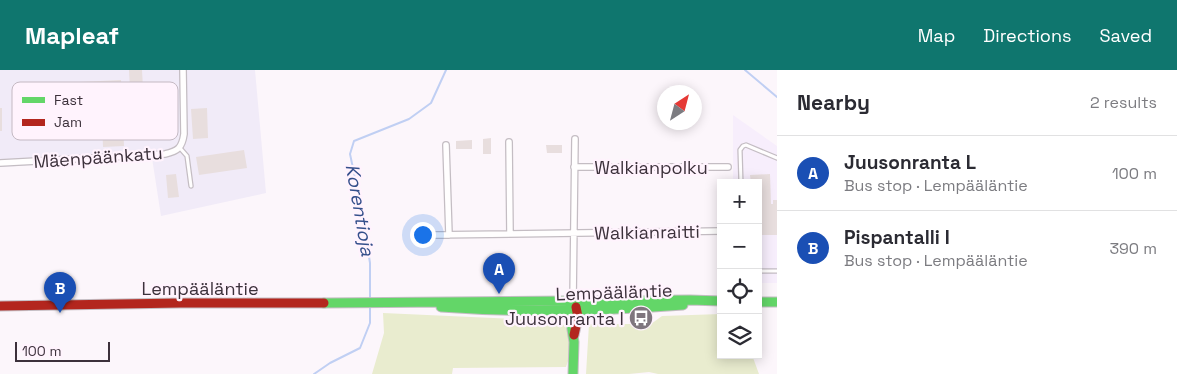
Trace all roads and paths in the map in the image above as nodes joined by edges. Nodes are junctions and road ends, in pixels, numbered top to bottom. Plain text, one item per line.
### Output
1 (183, 70) edge
2 (575, 139) dead end
3 (509, 142) dead end
4 (446, 145) dead end
5 (180, 148) junction
6 (777, 158) edge
7 (0, 162) edge
8 (574, 167) junction
9 (728, 167) dead end
10 (741, 179) edge
11 (191, 186) dead end
12 (717, 231) edge
13 (573, 233) junction
14 (510, 234) junction
15 (449, 235) junction
16 (429, 236) dead end
17 (762, 272) edge
18 (777, 272) edge
19 (573, 301) junction
20 (717, 301) edge
21 (708, 302) junction
22 (762, 302) edge
23 (777, 302) edge
24 (401, 303) junction
25 (0, 306) edge
26 (574, 310) junction
27 (573, 374) edge

1 - 5 street, Mäenpäänkatu
2 - 8 street
3 - 14 street
4 - 15 street
5 - 7 street, Mäenpäänkatu
5 - 11 lane
6 - 10 lane
8 - 9 street, Walkianpolku
8 - 13 street
12 - 13 street, Walkianraitti
13 - 14 street, Walkianraitti
13 - 19 street
14 - 15 street, Walkianraitti
15 - 16 street, Walkianraitti
17 - 18 lane
19 - 21 main road, Lempääläntie
19 - 24 main road, Lempääläntie
19 - 26 main road
20 - 21 main road, Lempääläntie
21 - 26 main road, Lempääläntie
22 - 23 main road
24 - 25 main road, Lempääläntie
24 - 26 main road, Lempääläntie
26 - 27 main road

